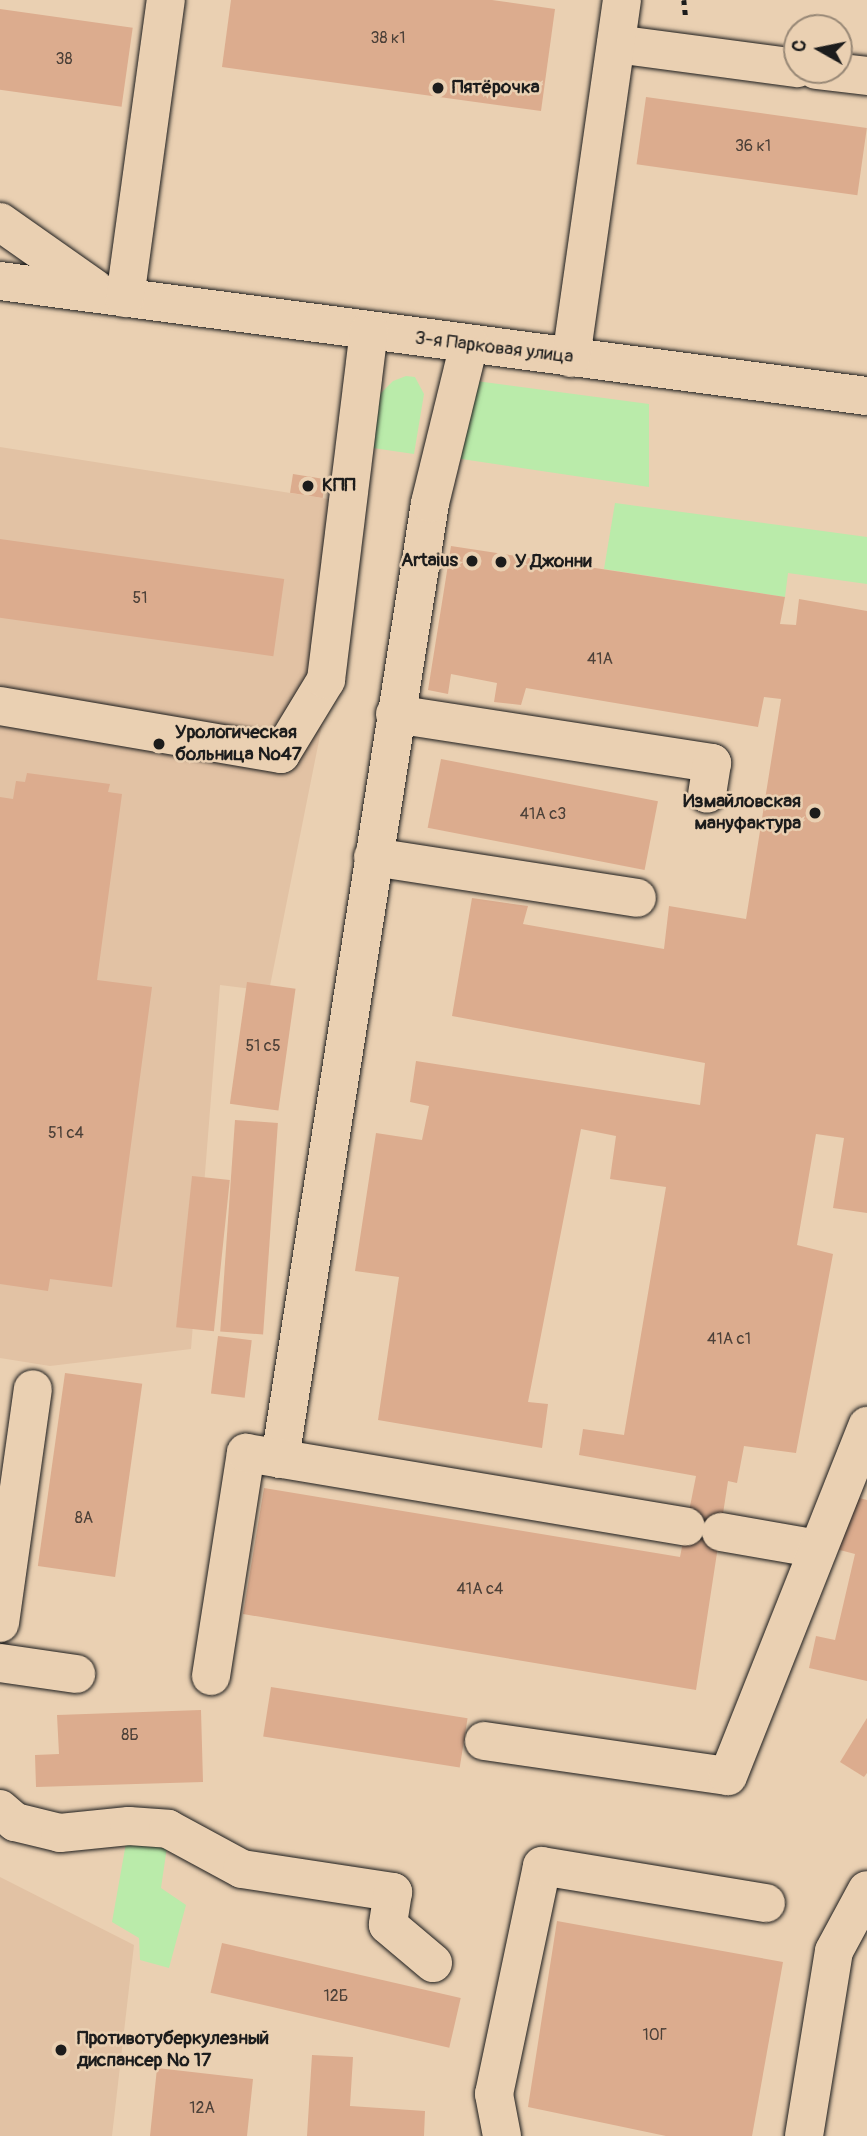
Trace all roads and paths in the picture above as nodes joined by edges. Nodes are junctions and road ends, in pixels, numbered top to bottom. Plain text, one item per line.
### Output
1 (166, 0) edge
2 (622, 0) edge
3 (616, 44) junction
4 (783, 66) edge
5 (0, 222) edge
6 (0, 281) edge
7 (124, 298) junction
8 (369, 332) junction
9 (469, 344) junction
10 (571, 358) junction
11 (867, 396) edge
12 (0, 706) edge
13 (395, 714) junction
14 (707, 794) dead end
15 (373, 857) junction
16 (637, 898) dead end
17 (33, 1389) dead end
18 (867, 1426) edge
19 (280, 1459) junction
20 (818, 1549) junction
21 (0, 1623) edge
22 (0, 1663) edge
23 (76, 1674) dead end
24 (211, 1676) dead end
25 (484, 1741) dead end
26 (0, 1809) edge
27 (867, 1890) edge
28 (766, 1903) dead end
29 (433, 1963) dead end
30 (502, 2136) edge
31 (804, 2136) edge

1 - 7 street
2 - 3 street
3 - 4 street
3 - 10 street
5 - 7 street, 3-я Парковая улица
6 - 7 street, 3-я Парковая улица
7 - 8 street, 3-я Парковая улица
8 - 9 street, 3-я Парковая улица
8 - 12 street
9 - 10 street, 3-я Парковая улица
9 - 13 street
10 - 11 street, 3-я Парковая улица
13 - 14 street
13 - 15 street
15 - 16 street
15 - 19 street
17 - 21 street
18 - 20 street
19 - 20 street
19 - 24 street
20 - 25 street
22 - 23 street
26 - 29 street
27 - 31 street
28 - 30 street

